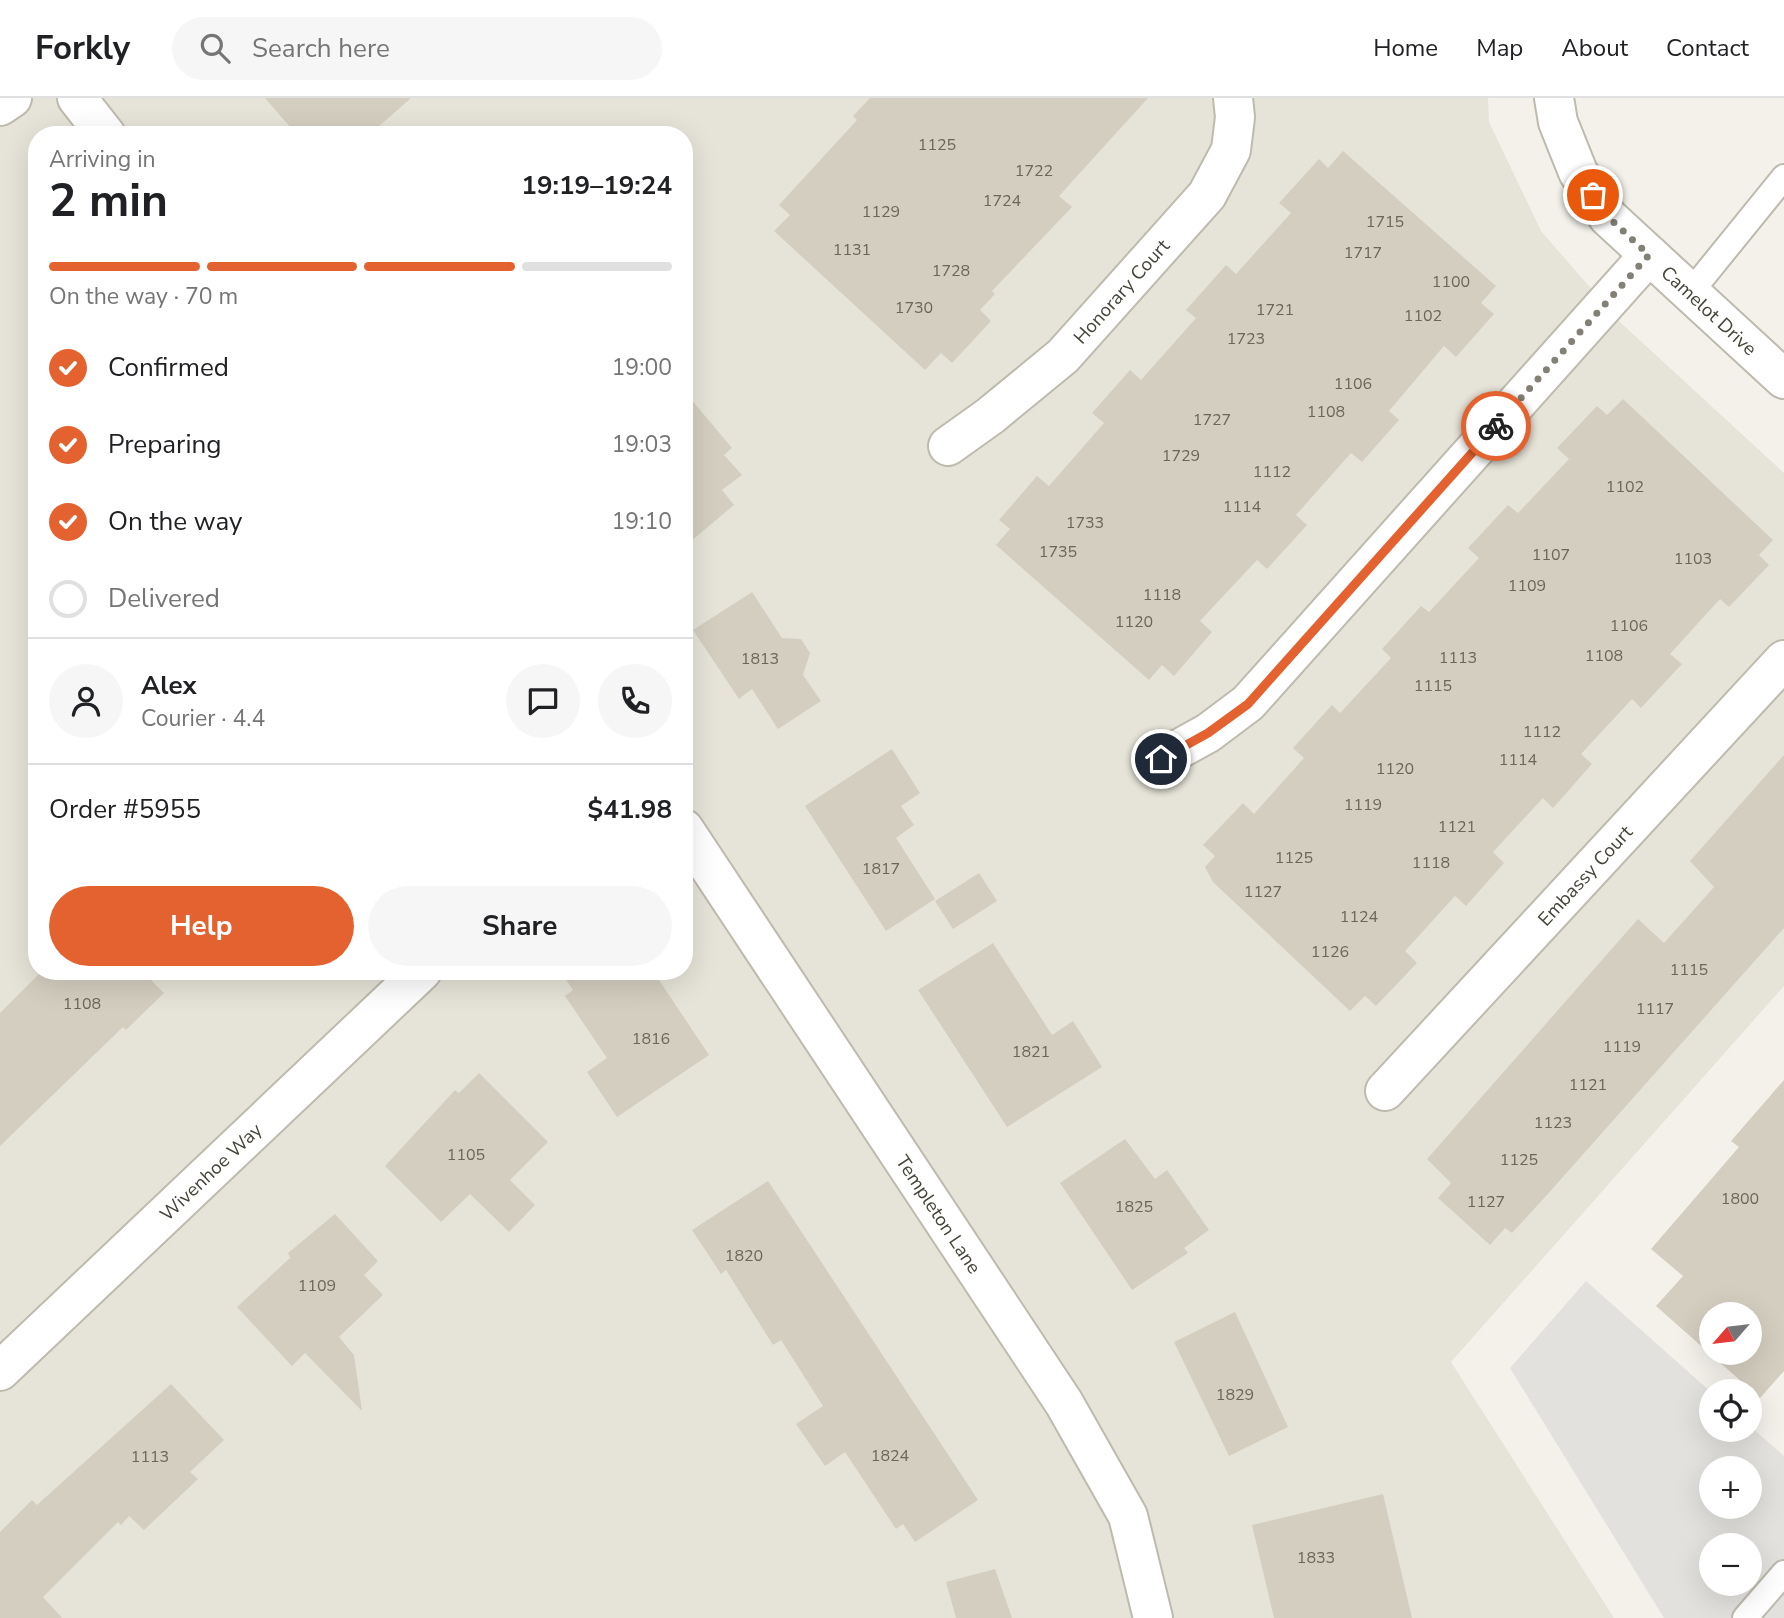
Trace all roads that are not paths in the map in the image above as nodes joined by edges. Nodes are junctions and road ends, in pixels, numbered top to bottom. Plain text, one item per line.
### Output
1 (12, 98) edge
2 (77, 98) edge
3 (1233, 98) edge
4 (1553, 98) edge
5 (0, 106) edge
6 (99, 126) edge
7 (1784, 177) edge
8 (1649, 255) junction
9 (1690, 292) junction
10 (1784, 379) edge
11 (948, 446) dead end
12 (1784, 660) edge
13 (1161, 759) dead end
14 (693, 843) edge
15 (413, 980) edge
16 (1385, 1091) dead end
17 (0, 1371) edge
18 (1784, 1573) edge
19 (1153, 1618) edge
20 (1745, 1618) edge

1 - 5 street
2 - 6 street
3 - 11 street, Honorary Court
4 - 8 street, Camelot Drive
7 - 9 lane
8 - 9 street, Camelot Drive
8 - 13 street
9 - 10 street, Camelot Drive
12 - 16 street, Embassy Court
14 - 19 street, Templeton Lane
15 - 17 street, Wivenhoe Way
18 - 20 lane

